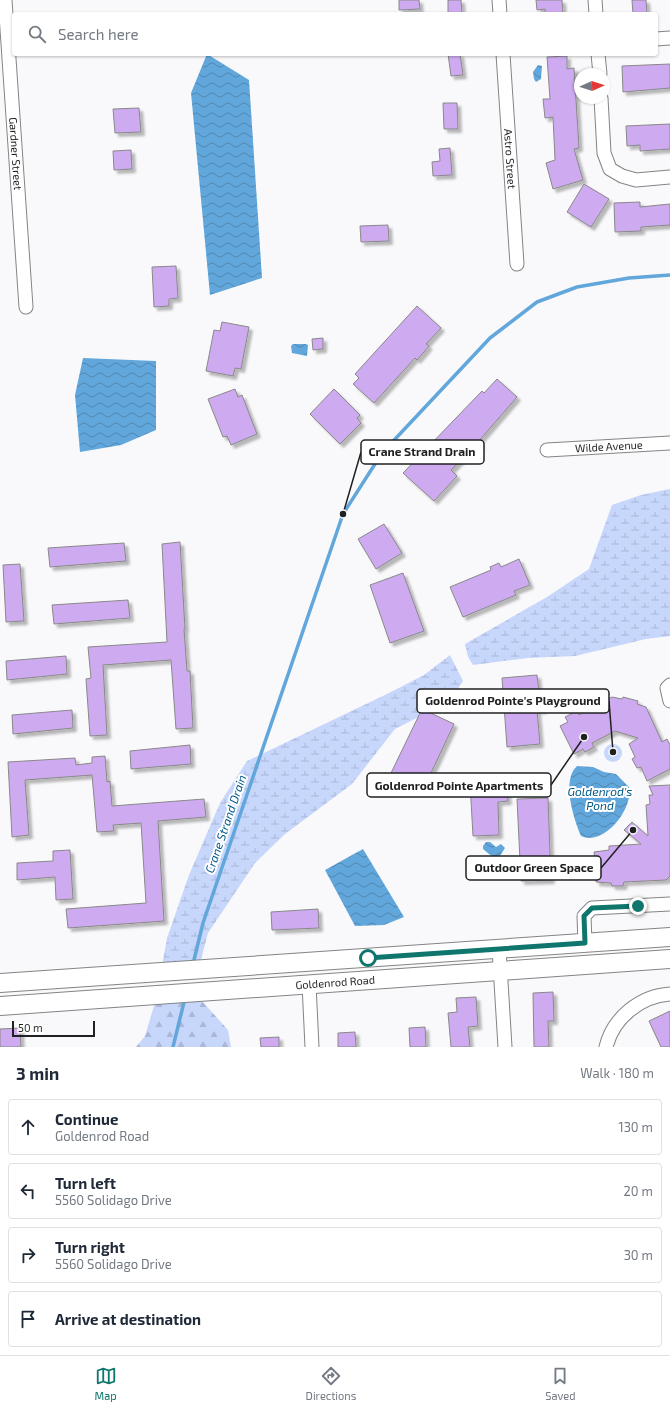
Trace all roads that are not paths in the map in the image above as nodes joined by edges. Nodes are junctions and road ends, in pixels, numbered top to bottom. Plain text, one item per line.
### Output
1 (5, 0) edge
2 (499, 0) edge
3 (595, 0) edge
4 (500, 12) edge
5 (596, 12) edge
6 (670, 38) edge
7 (658, 39) edge
8 (503, 56) edge
9 (598, 56) edge
10 (599, 68) edge
11 (601, 104) edge
12 (670, 177) edge
13 (517, 264) dead end
14 (26, 307) dead end
15 (670, 443) edge
16 (547, 450) dead end
17 (670, 685) edge
18 (670, 701) edge
19 (670, 904) edge
20 (670, 937) edge
21 (585, 943) junction
22 (499, 949) junction
23 (460, 951) junction
24 (670, 959) edge
25 (500, 971) junction
26 (225, 978) junction
27 (0, 983) edge
28 (170, 983) junction
29 (309, 984) junction
30 (670, 994) edge
31 (0, 1006) edge
32 (312, 1047) edge
33 (505, 1047) edge
34 (606, 1047) edge

1 - 14 street, Gardner Street
2 - 4 street
3 - 5 street
6 - 7 street
8 - 13 street, Astro Street
9 - 10 street
11 - 12 street
15 - 16 street, Wilde Avenue
17 - 18 street
19 - 21 street
20 - 21 main road, Goldenrod Road
21 - 22 main road, Goldenrod Road
22 - 23 main road, Goldenrod Road
22 - 25 street
23 - 26 main road, Goldenrod Road
23 - 29 main road
24 - 25 main road, Goldenrod Road
25 - 29 main road, Goldenrod Road
25 - 33 street
26 - 28 main road, Goldenrod Road
26 - 28 main road, Goldenrod Road
26 - 29 main road, Goldenrod Road
27 - 28 main road, Goldenrod Road
28 - 31 main road, Goldenrod Road
29 - 32 street
30 - 34 street

